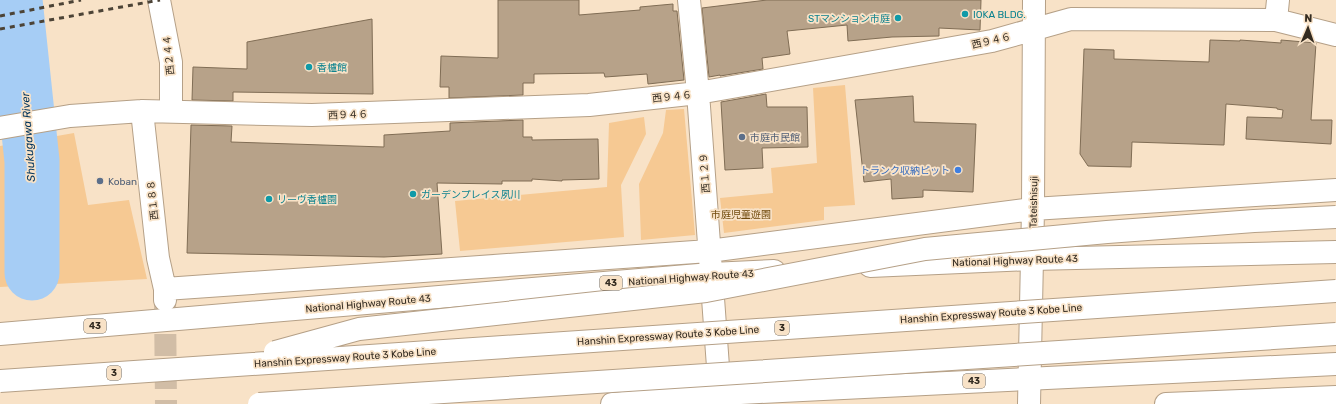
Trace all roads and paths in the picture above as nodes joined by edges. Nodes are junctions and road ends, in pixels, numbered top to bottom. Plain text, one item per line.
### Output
1 (160, 0) edge
2 (689, 0) edge
3 (1034, 0) edge
4 (1277, 10) edge
5 (1034, 30) junction
6 (1336, 35) edge
7 (698, 93) junction
8 (142, 111) junction
9 (171, 111) junction
10 (0, 128) edge
11 (1336, 190) edge
12 (1033, 209) junction
13 (1336, 217) edge
14 (709, 251) junction
15 (1336, 252) edge
16 (1032, 259) junction
17 (711, 274) junction
18 (1336, 291) edge
19 (0, 334) edge
20 (1336, 334) edge
21 (1336, 364) edge
22 (227, 365) junction
23 (1029, 378) junction
24 (0, 381) edge
25 (720, 394) junction
26 (1336, 398) edge
27 (259, 404) edge
28 (612, 404) edge
29 (1029, 404) edge
30 (1166, 404) edge

1 - 9 main road, 西２４４
2 - 7 main road, 西１２９
3 - 5 main road, Tateishisuji
4 - 5 main road, 西９４６
4 - 6 main road, 西９４６
5 - 7 main road, 西９４６
5 - 12 main road, Tateishisuji
7 - 9 main road, 西９４６
7 - 14 main road, 西１２９
8 - 9 main road, 西９４６
8 - 10 main road, 西９４６
8 - 14 main road, 西１８８
11 - 12 main road
12 - 14 main road
12 - 16 main road, Tateishisuji
13 - 22 main road, bridge
14 - 17 main road, 西１２９
15 - 16 main road, National Highway Route 43 / 43
16 - 17 main road, National Highway Route 43 / 43
16 - 23 main road, Tateishisuji
17 - 19 main road, National Highway Route 43 / 43
17 - 25 main road, 西１２９
18 - 22 main road, Hanshin Expressway Route 3 Kobe Line / 3, bridge
20 - 27 main road, bridge
21 - 23 main road, 43
22 - 24 main road, Hanshin Expressway Route 3 Kobe Line / 3, bridge
23 - 25 main road, 43
23 - 29 main road, Tateishisuji
25 - 28 main road, 43
26 - 30 main road

